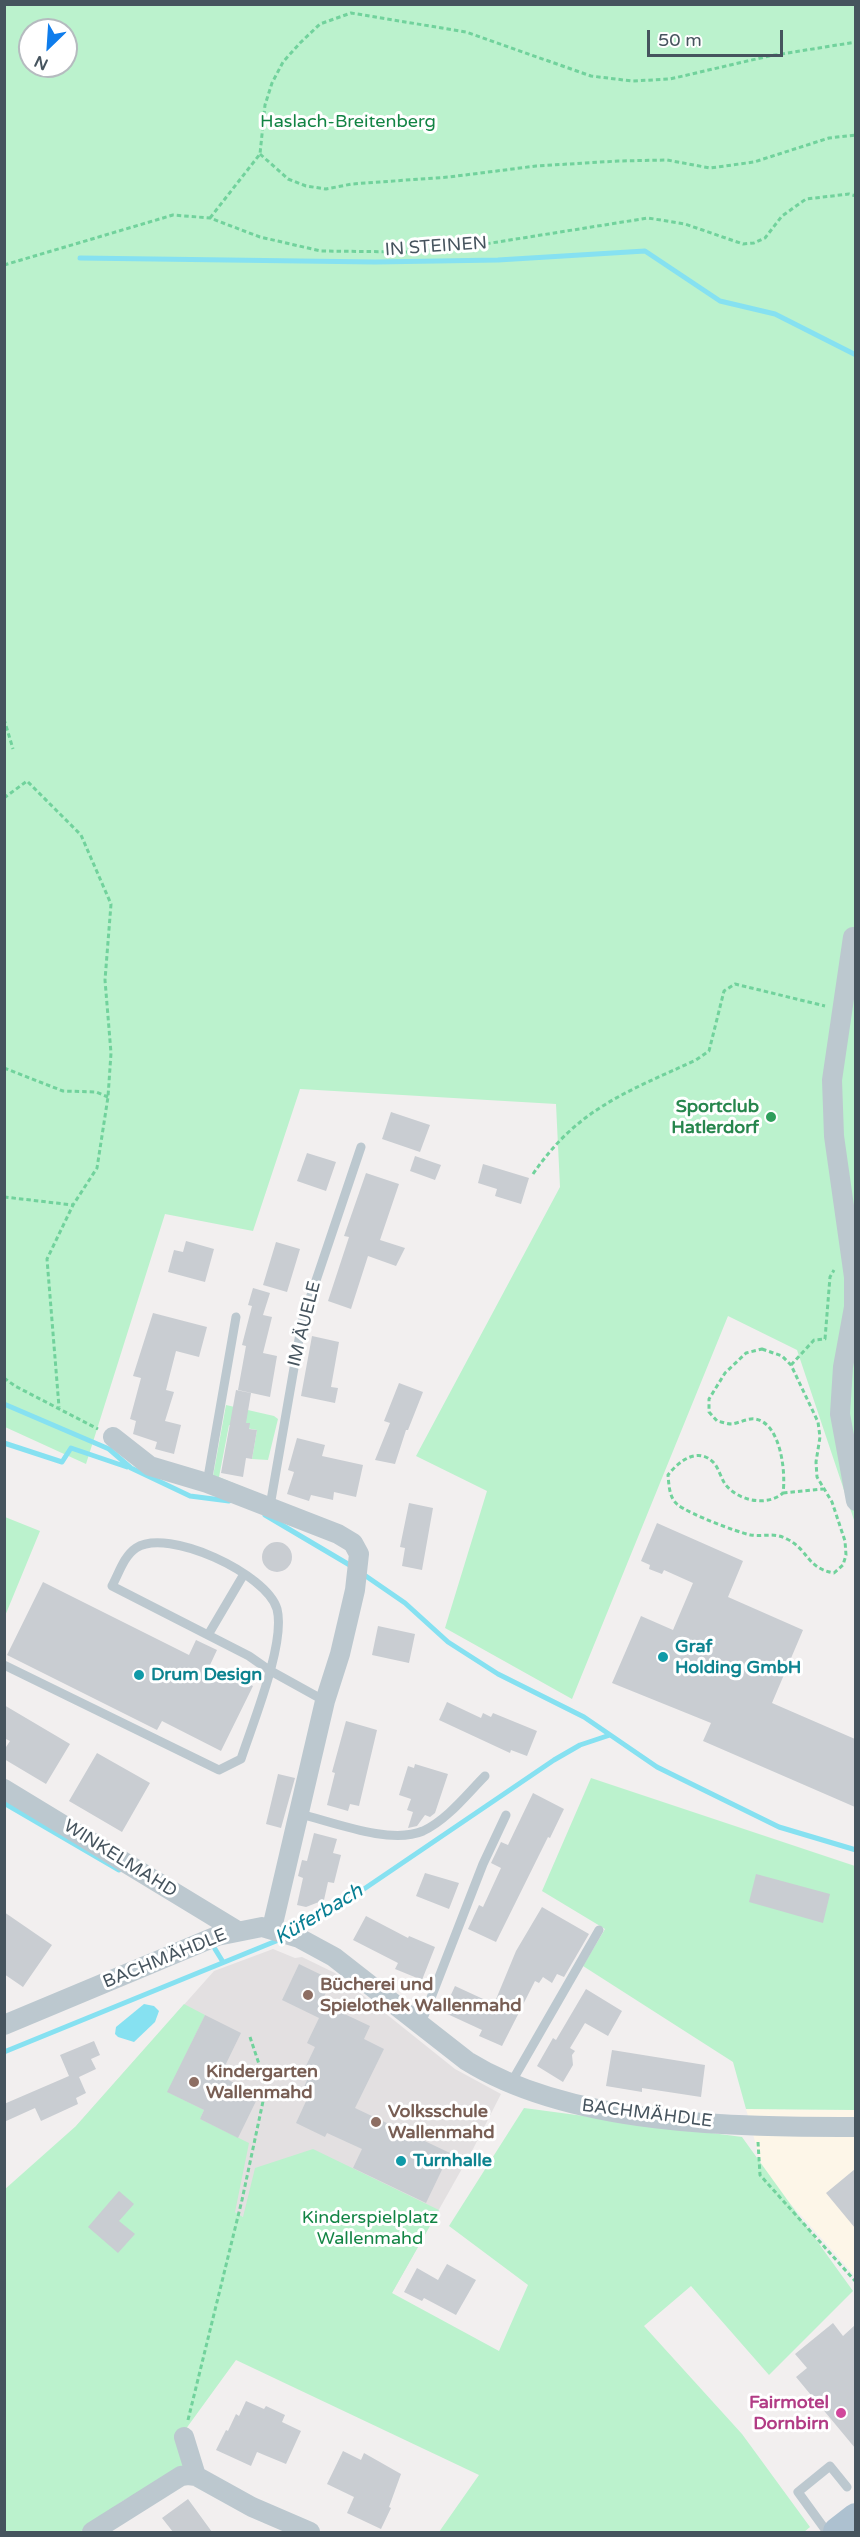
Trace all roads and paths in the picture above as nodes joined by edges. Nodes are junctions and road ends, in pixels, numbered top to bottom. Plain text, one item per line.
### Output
1 (855, 42) edge
2 (855, 135) edge
3 (260, 154) junction
4 (855, 196) edge
5 (210, 218) junction
6 (4, 265) edge
7 (4, 719) edge
8 (13, 749) dead end
9 (4, 798) edge
10 (853, 938) dead end
11 (841, 1010) junction
12 (4, 1068) edge
13 (108, 1097) junction
14 (361, 1147) dead end
15 (533, 1174) dead end
16 (4, 1197) edge
17 (73, 1205) junction
18 (852, 1267) junction
19 (236, 1317) dead end
20 (791, 1365) junction
21 (4, 1378) edge
22 (59, 1407) junction
23 (113, 1437) joint
24 (207, 1483) junction
25 (824, 1489) junction
26 (783, 1493) junction
27 (855, 1501) edge
28 (270, 1506) junction
29 (244, 1574) junction
30 (208, 1635) junction
31 (4, 1665) edge
32 (269, 1670) junction
33 (325, 1701) junction
34 (485, 1776) dead end
35 (4, 1788) edge
36 (300, 1814) junction
37 (506, 1815) dead end
38 (236, 1930) junction
39 (599, 1930) dead end
40 (282, 1931) junction
41 (4, 2025) edge
42 (420, 2026) junction
43 (250, 2037) dead end
44 (511, 2083) junction
45 (757, 2126) junction
46 (855, 2127) edge
47 (855, 2282) edge
48 (184, 2437) joint
49 (196, 2476) junction
50 (847, 2487) dead end
51 (92, 2532) edge
52 (310, 2532) edge
53 (827, 2532) edge

1 - 3 path
2 - 3 path
3 - 5 path
4 - 5 path, IN STEINEN
5 - 6 path, IN STEINEN
7 - 8 path
9 - 13 path
10 - 11 street
11 - 15 path
11 - 18 street
12 - 13 path
13 - 17 path
14 - 28 lane, IM ÄUELE
16 - 17 path
17 - 22 path
18 - 20 path
18 - 27 street
19 - 24 lane
20 - 25 path
20 - 26 path
21 - 22 path
22 - 23 path
23 - 24 street
24 - 28 street
25 - 26 path
25 - 26 path
28 - 33 street
29 - 30 lane
29 - 30 lane
29 - 32 lane
30 - 32 lane
31 - 32 lane
32 - 33 lane
33 - 36 street
34 - 36 lane
35 - 38 street, WINKELMAHD
36 - 40 street
37 - 42 lane
38 - 40 street, BACHMÄHDLE
38 - 41 street, BACHMÄHDLE
39 - 44 lane
40 - 42 street, BACHMÄHDLE
42 - 44 street, BACHMÄHDLE
43 - 48 path
44 - 45 street, BACHMÄHDLE
45 - 46 street, BACHMÄHDLE
45 - 47 path
48 - 49 street
49 - 51 street
49 - 52 street
50 - 53 lane

